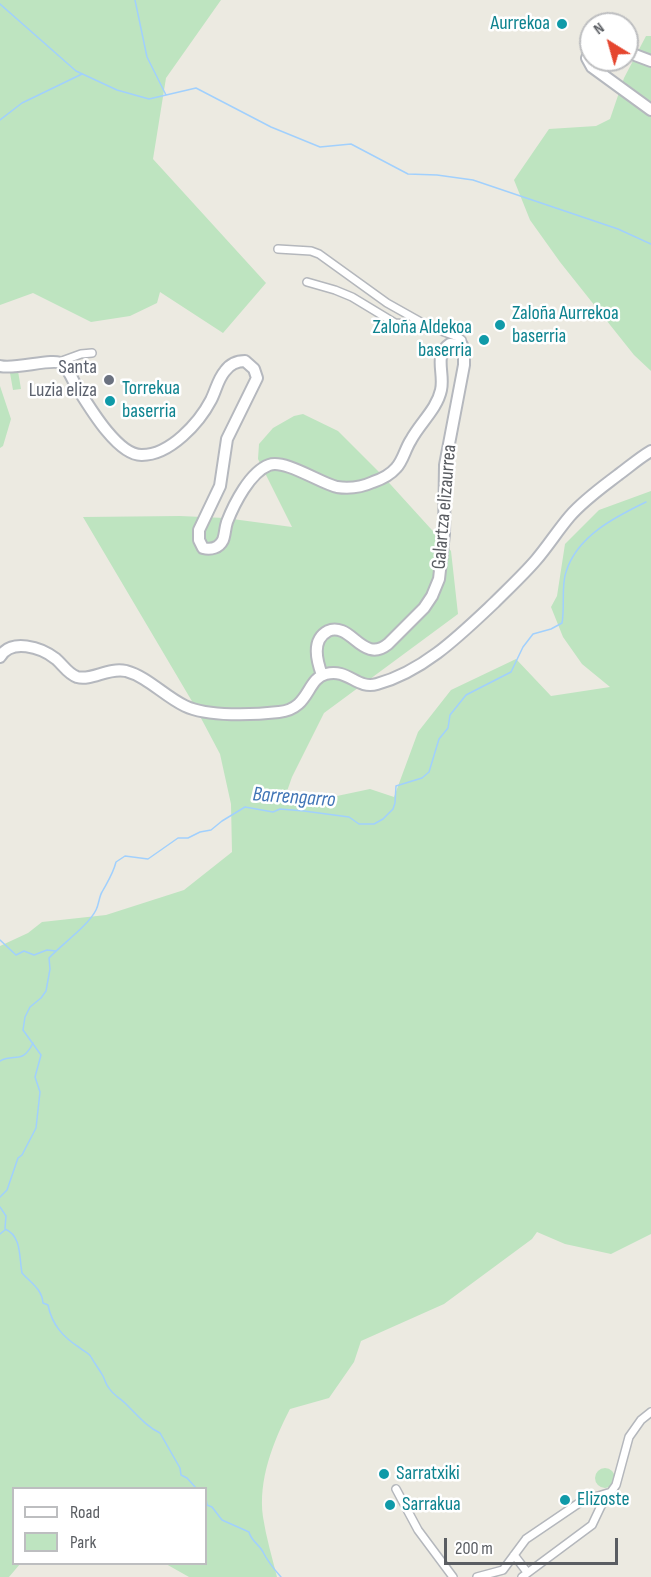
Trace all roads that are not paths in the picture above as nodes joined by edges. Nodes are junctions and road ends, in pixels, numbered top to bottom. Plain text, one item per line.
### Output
1 (599, 72) edge
2 (651, 110) edge
3 (278, 249) dead end
4 (307, 282) dead end
5 (428, 326) junction
6 (462, 345) junction
7 (92, 353) dead end
8 (59, 362) junction
9 (0, 366) edge
10 (651, 451) edge
11 (0, 657) edge
12 (322, 675) junction
13 (651, 1412) edge
14 (396, 1489) dead end
15 (608, 1494) junction
16 (514, 1555) junction
17 (525, 1575) edge
18 (453, 1577) edge
19 (477, 1577) edge

1 - 2 street
3 - 5 street
4 - 5 street
5 - 6 street
6 - 8 street, Galartza elizaurrea
6 - 12 street, Galartza elizaurrea
7 - 8 street
8 - 9 street
10 - 12 street
11 - 12 street
13 - 15 street
14 - 18 street
15 - 16 street
15 - 17 street
16 - 17 street
16 - 19 street

